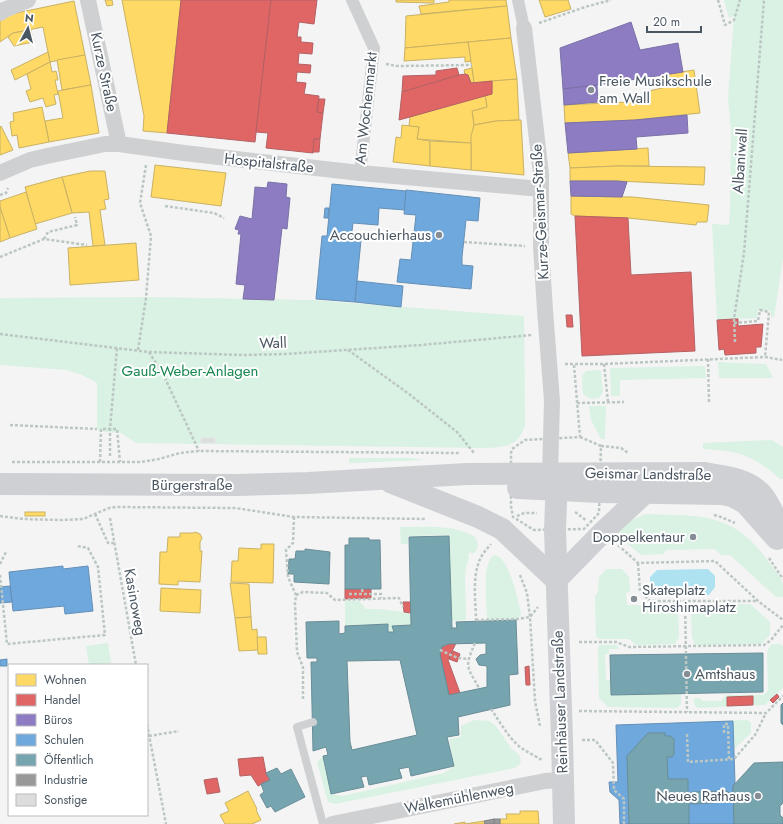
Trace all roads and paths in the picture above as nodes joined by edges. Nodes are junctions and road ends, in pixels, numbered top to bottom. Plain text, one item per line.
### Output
1 (28, 0) edge
2 (88, 0) edge
3 (352, 0) edge
4 (518, 0) edge
5 (611, 0) edge
6 (718, 0) edge
7 (740, 0) edge
8 (764, 0) edge
9 (0, 13) edge
10 (524, 28) junction
11 (372, 63) junction
12 (472, 65) dead end
13 (119, 144) junction
14 (149, 149) junction
15 (0, 173) edge
16 (360, 173) junction
17 (541, 189) junction
18 (165, 206) dead end
19 (75, 217) dead end
20 (224, 218) dead end
21 (44, 238) junction
22 (464, 242) dead end
23 (87, 245) dead end
24 (541, 247) junction
25 (0, 257) edge
26 (734, 323) junction
27 (547, 333) junction
28 (0, 334) edge
29 (735, 342) dead end
30 (117, 348) junction
31 (138, 350) junction
32 (347, 350) junction
33 (149, 352) junction
34 (765, 357) junction
35 (708, 359) junction
36 (782, 360) edge
37 (549, 362) junction
38 (604, 364) junction
39 (574, 365) junction
40 (608, 402) junction
41 (624, 402) dead end
42 (709, 402) dead end
43 (576, 403) junction
44 (10, 425) dead end
45 (97, 429) dead end
46 (110, 429) junction
47 (580, 437) dead end
48 (601, 446) dead end
49 (199, 451) junction
50 (474, 453) junction
51 (482, 453) dead end
52 (504, 453) dead end
53 (511, 453) dead end
54 (630, 454) dead end
55 (110, 456) dead end
56 (8, 462) dead end
57 (100, 462) junction
58 (120, 462) junction
59 (385, 480) junction
60 (553, 481) junction
61 (0, 484) edge
62 (646, 492) junction
63 (760, 510) edge
64 (95, 514) junction
65 (713, 515) dead end
66 (0, 516) edge
67 (294, 517) junction
68 (110, 518) dead end
69 (430, 519) dead end
70 (783, 534) edge
71 (493, 542) dead end
72 (114, 543) junction
73 (77, 546) dead end
74 (774, 549) edge
75 (624, 551) dead end
76 (6, 552) dead end
77 (638, 563) junction
78 (0, 564) edge
79 (520, 573) dead end
80 (0, 574) edge
81 (783, 579) edge
82 (556, 580) junction
83 (362, 589) dead end
84 (349, 594) dead end
85 (363, 594) junction
86 (296, 595) junction
87 (381, 598) junction
88 (758, 601) junction
89 (684, 602) junction
90 (403, 607) dead end
91 (530, 617) junction
92 (783, 620) edge
93 (783, 625) edge
94 (602, 642) dead end
95 (475, 643) dead end
96 (686, 646) junction
97 (440, 650) dead end
98 (468, 659) junction
99 (136, 664) edge
100 (479, 688) dead end
101 (783, 696) edge
102 (303, 700) dead end
103 (491, 709) dead end
104 (561, 710) junction
105 (687, 712) junction
106 (766, 712) junction
107 (313, 722) dead end
108 (148, 730) edge
109 (179, 731) dead end
110 (542, 732) dead end
111 (724, 732) dead end
112 (687, 734) dead end
113 (149, 736) junction
114 (544, 754) dead end
115 (729, 760) junction
116 (613, 763) dead end
117 (563, 780) junction
118 (166, 824) edge
119 (323, 824) edge
120 (332, 824) edge
121 (564, 824) edge
122 (624, 824) edge

1 - 9 street
2 - 13 street, Kurze Straße
3 - 11 street, Am Wochenmarkt
4 - 10 street, Kurze-Geismar-Straße
5 - 10 path
6 - 7 path
8 - 26 path, Albaniwall
10 - 17 street, Kurze-Geismar-Straße
11 - 12 path
11 - 16 street, Am Wochenmarkt
13 - 14 street, Hospitalstraße
13 - 15 street, Hospitalstraße
14 - 16 street, Hospitalstraße
14 - 31 path
16 - 17 street, Hospitalstraße
17 - 24 street, Kurze-Geismar-Straße
18 - 20 path
19 - 21 path
21 - 23 path
21 - 25 path
22 - 24 path
24 - 27 street, Kurze-Geismar-Straße
26 - 29 path
26 - 34 path
27 - 32 path, Wall
27 - 37 street, Kurze-Geismar-Straße
28 - 30 path, Wall
30 - 31 path, Wall
30 - 46 path
31 - 33 path, Wall
32 - 33 path, Wall
32 - 50 path
33 - 49 path
34 - 35 path
34 - 36 path
35 - 38 path
35 - 42 path
37 - 39 path
37 - 60 street, Kurze-Geismar-Straße
38 - 39 path
38 - 40 path
39 - 43 path
40 - 41 path
40 - 43 path
43 - 47 path
44 - 45 path
46 - 55 path
46 - 57 path
46 - 58 path
48 - 54 path
49 - 50 path
49 - 58 path
50 - 51 path
52 - 53 path
56 - 57 path
57 - 58 path
59 - 60 main road, Bürgerstraße
59 - 61 main road, Bürgerstraße
59 - 82 main road
60 - 62 main road, Geismar Landstraße
60 - 63 main road, Geismar Landstraße
60 - 82 main road, Reinhäuser Landstraße
62 - 63 main road, Geismar Landstraße
62 - 82 main road
63 - 65 path
63 - 70 main road, Geismar Landstraße
63 - 74 main road, Geismar Landstraße
64 - 66 path
64 - 67 path
64 - 72 path
67 - 69 path
67 - 86 path
68 - 72 path, Kasinoweg
71 - 91 path
72 - 99 path, Kasinoweg
73 - 80 path
74 - 81 path
75 - 77 path
76 - 78 path
77 - 88 path
77 - 89 path
79 - 91 path
82 - 104 main road, Reinhäuser Landstraße
83 - 85 path
84 - 85 path
85 - 87 path
86 - 87 path
86 - 102 path
87 - 90 path
88 - 89 path
88 - 92 path
89 - 96 path
91 - 110 path
93 - 96 path
94 - 96 path
95 - 98 path
96 - 105 path
97 - 98 path
98 - 100 path
101 - 106 path
103 - 114 path
104 - 105 path
104 - 117 main road, Reinhäuser Landstraße
105 - 106 path
106 - 115 path
107 - 119 lane
108 - 113 path
109 - 113 path
111 - 115 path
112 - 115 path
113 - 118 path
116 - 122 path
117 - 120 street, Walkemühlenweg
117 - 121 main road, Reinhäuser Landstraße

